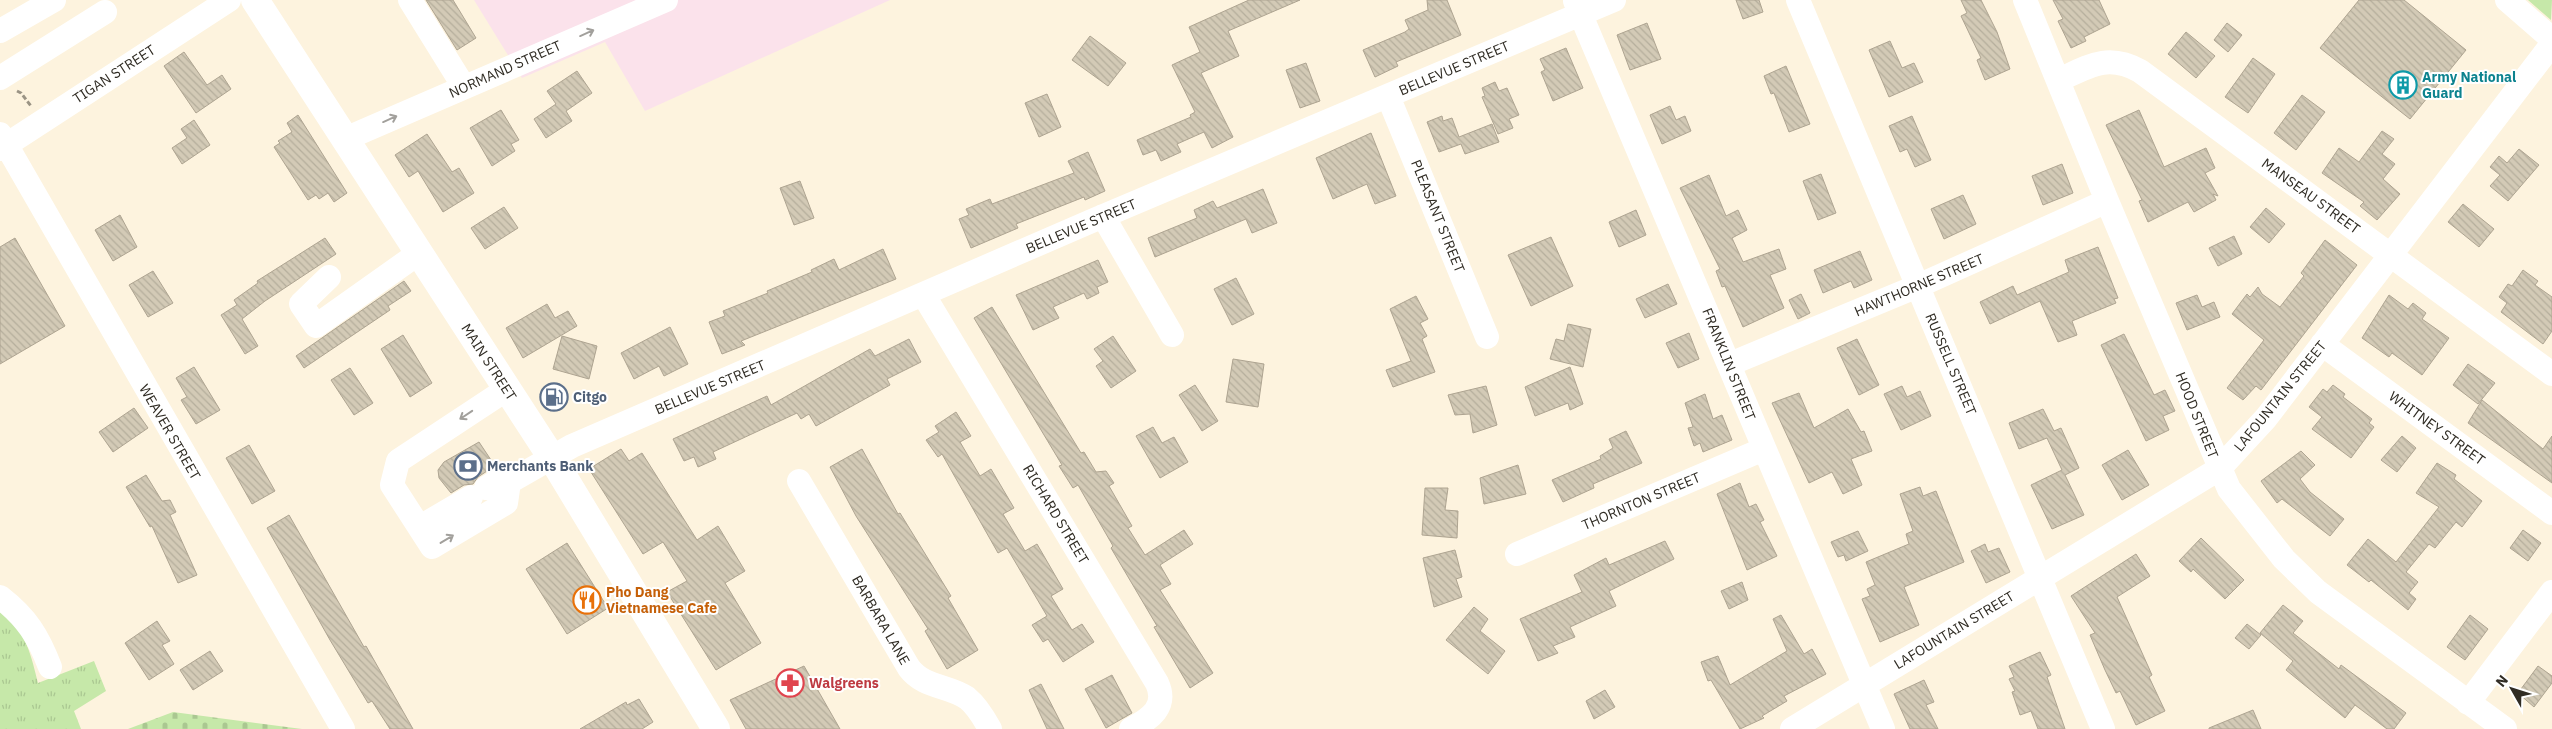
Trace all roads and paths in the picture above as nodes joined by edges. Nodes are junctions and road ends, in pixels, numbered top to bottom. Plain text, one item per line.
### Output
1 (54, 0) edge
2 (228, 0) edge
3 (255, 0) edge
4 (410, 0) edge
5 (666, 0) edge
6 (1614, 0) edge
7 (1798, 0) edge
8 (2025, 0) edge
9 (2507, 0) edge
10 (1577, 7) edge
11 (105, 12) dead end
12 (3, 22) edge
13 (2552, 39) edge
14 (2552, 44) edge
15 (2059, 80) junction
16 (8, 82) edge
17 (464, 87) junction
18 (1388, 96) junction
19 (31, 107) dead end
20 (345, 138) junction
21 (2, 142) edge
22 (2106, 201) junction
23 (1102, 216) junction
24 (418, 253) junction
25 (2391, 255) junction
26 (329, 277) dead end
27 (1918, 286) junction
28 (923, 294) junction
29 (1172, 335) dead end
30 (1487, 337) dead end
31 (2322, 344) junction
32 (1730, 364) junction
33 (2552, 374) edge
34 (507, 389) junction
35 (1764, 449) junction
36 (552, 458) junction
37 (2219, 470) junction
38 (799, 481) dead end
39 (509, 482) junction
40 (2552, 513) edge
41 (420, 527) junction
42 (1517, 554) dead end
43 (2040, 578) junction
44 (2552, 592) edge
45 (0, 597) edge
46 (50, 667) dead end
47 (1864, 684) junction
48 (2468, 703) junction
49 (343, 729) edge
50 (716, 729) edge
51 (990, 729) edge
52 (1131, 729) edge
53 (1792, 729) edge
54 (1883, 729) edge
55 (2103, 729) edge
56 (2505, 729) edge

1 - 12 street
2 - 21 street, TIGAN STREET
3 - 20 main road, MAIN STREET
4 - 17 street
17 -> 5 street, NORMAND STREET
6 - 10 street, BELLEVUE STREET
7 - 27 street, RUSSELL STREET
8 - 15 street, HOOD STREET
9 - 13 street
10 - 18 street, BELLEVUE STREET
10 - 32 street, FRANKLIN STREET
11 - 16 street
14 - 25 street, LAFOUNTAIN STREET
15 - 22 street, HOOD STREET
15 - 25 street, MANSEAU STREET
16 - 19 path
20 -> 17 street, NORMAND STREET
18 - 23 street, BELLEVUE STREET
18 - 30 street, PLEASANT STREET
20 - 24 main road, MAIN STREET
21 - 49 street, WEAVER STREET
22 - 27 street, HAWTHORNE STREET
22 - 37 street, HOOD STREET
23 - 28 street, BELLEVUE STREET
23 - 29 street
24 - 26 street
24 - 34 main road, MAIN STREET
25 - 31 street, LAFOUNTAIN STREET
25 - 33 street, MANSEAU STREET
27 - 32 street, HAWTHORNE STREET
27 - 43 street, RUSSELL STREET
28 - 36 street, BELLEVUE STREET
28 - 52 street, RICHARD STREET
31 - 37 street, LAFOUNTAIN STREET
31 - 40 street, WHITNEY STREET
32 - 35 street, FRANKLIN STREET
34 - 36 main road, MAIN STREET
34 -> 41 street
35 - 42 street, THORNTON STREET
35 - 47 street, FRANKLIN STREET
36 - 39 street, BELLEVUE STREET
36 - 50 main road, MAIN STREET
37 - 43 street, LAFOUNTAIN STREET
37 - 48 street, HOOD STREET
38 - 51 street, BARBARA LANE
39 - 41 street, BELLEVUE STREET
41 -> 39 street
43 - 47 street, LAFOUNTAIN STREET
43 - 55 street, RUSSELL STREET
44 - 48 street
45 - 46 street
47 - 53 street, LAFOUNTAIN STREET
47 - 54 street, FRANKLIN STREET
48 - 56 street, HOOD STREET

